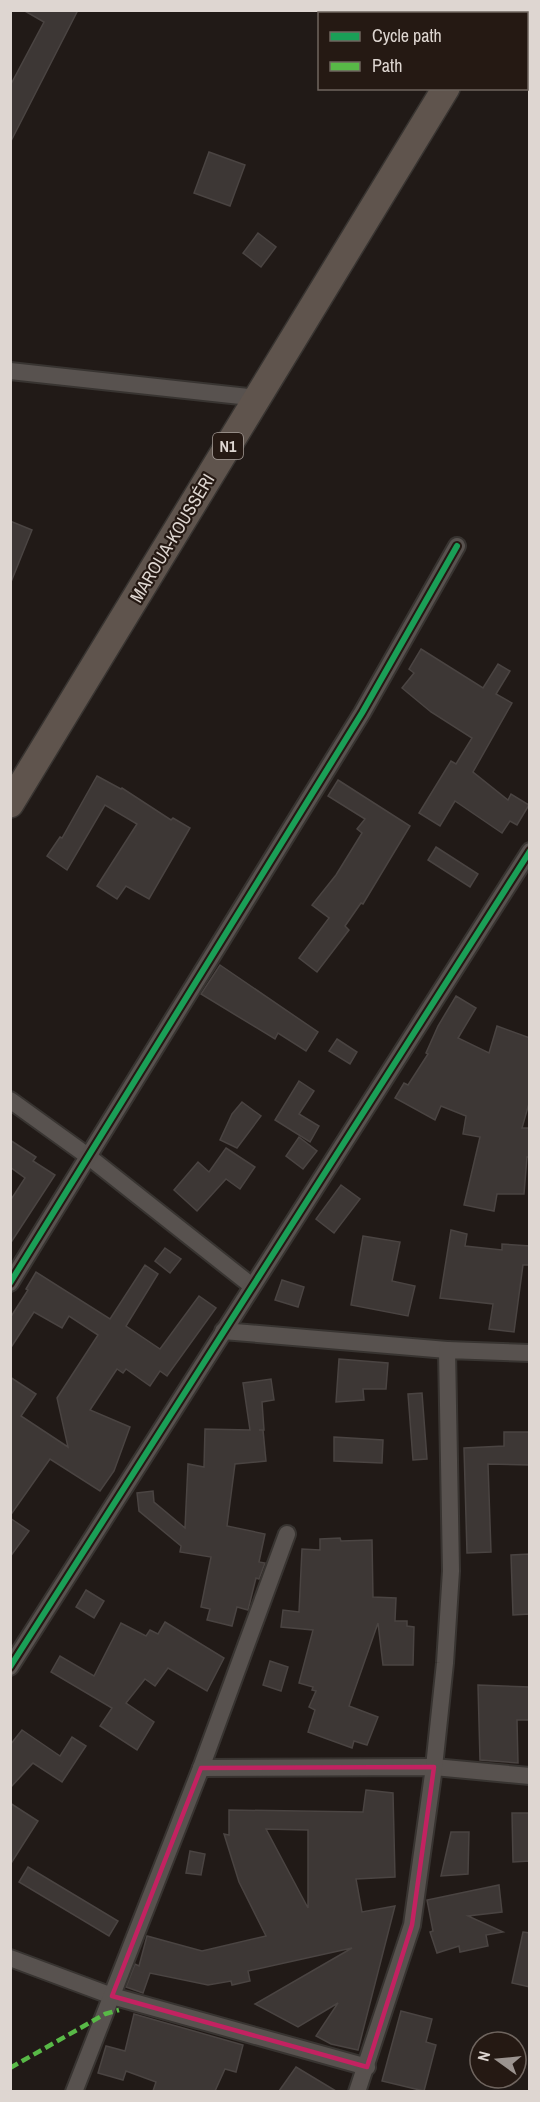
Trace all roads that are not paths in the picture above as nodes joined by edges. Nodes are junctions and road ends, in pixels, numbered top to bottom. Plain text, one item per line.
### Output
1 (445, 90) edge
2 (10, 371) edge
3 (258, 398) junction
4 (457, 546) dead end
5 (10, 804) edge
6 (530, 851) edge
7 (10, 1100) edge
8 (89, 1157) junction
9 (10, 1283) edge
10 (252, 1286) junction
11 (223, 1331) junction
12 (447, 1350) junction
13 (530, 1353) edge
14 (287, 1534) dead end
15 (10, 1667) edge
16 (434, 1767) junction
17 (201, 1768) junction
18 (530, 1776) edge
19 (10, 1958) edge
20 (112, 1996) junction
21 (367, 2067) junction
22 (74, 2091) edge
23 (357, 2091) edge

1 - 3 highway, MAROUA-KOUSSÉRI / N1
2 - 3 street
3 - 5 highway, MAROUA-KOUSSÉRI / N1
4 - 8 street
6 - 10 street
7 - 8 street
8 - 9 street
8 - 10 street
10 - 11 street
11 - 12 street
11 - 15 street
12 - 13 street
12 - 16 street
14 - 17 street
16 - 17 street
16 - 18 street
16 - 21 street
17 - 20 street
19 - 20 street
20 - 21 street
20 - 22 street
21 - 23 street

